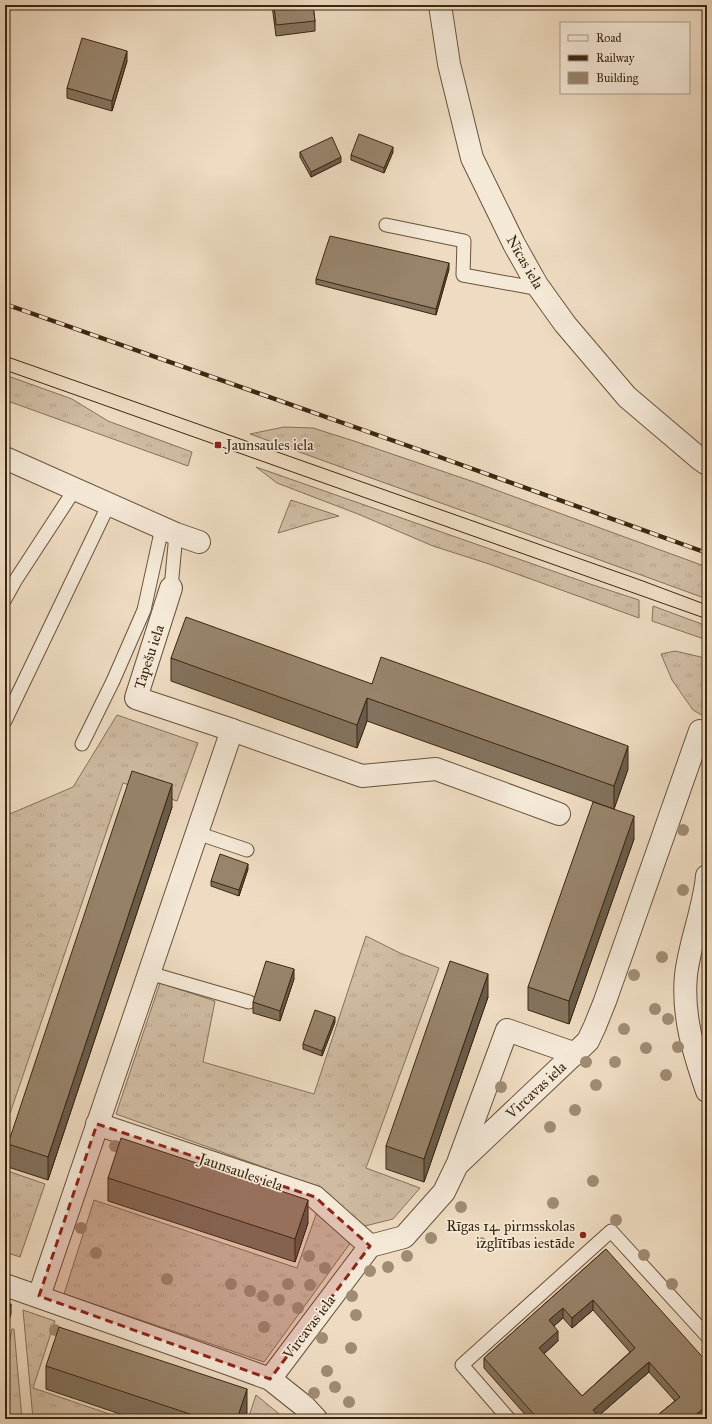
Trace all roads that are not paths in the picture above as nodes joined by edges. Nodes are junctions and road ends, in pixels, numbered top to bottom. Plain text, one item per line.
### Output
1 (440, 5) edge
2 (386, 225) dead end
3 (540, 289) junction
4 (5, 458) edge
5 (707, 464) edge
6 (75, 489) junction
7 (109, 504) junction
8 (169, 531) junction
9 (198, 542) dead end
10 (171, 588) joint
11 (5, 599) edge
12 (5, 721) edge
13 (232, 730) junction
14 (700, 731) dead end
15 (82, 744) dead end
16 (559, 814) dead end
17 (197, 833) junction
18 (247, 850) dead end
19 (707, 876) edge
20 (149, 973) junction
21 (249, 1002) dead end
22 (576, 1054) junction
23 (707, 1091) edge
24 (98, 1124) junction
25 (457, 1165) junction
26 (370, 1246) junction
27 (5, 1286) edge
28 (39, 1296) junction
29 (707, 1336) edge
30 (270, 1379) junction
31 (316, 1419) edge
32 (509, 1419) edge

1 - 3 street, Nīcas iela
2 - 3 lane
3 - 5 street, Nīcas iela
4 - 6 street
6 - 7 street
6 - 11 lane
7 - 8 street
7 - 12 lane
8 - 9 street
8 - 10 lane
8 - 15 lane
10 - 13 street, Tapešu iela
13 - 16 street
13 - 17 street
14 - 22 street, Vircavas iela
17 - 18 lane
17 - 20 street
19 - 23 street
20 - 21 lane
20 - 24 street
22 - 25 street, Vircavas iela
22 - 25 street
24 - 26 street, Jaunsaules iela
24 - 28 street
25 - 26 street, Vircavas iela
26 - 30 street, Vircavas iela
27 - 28 street
28 - 30 street
29 - 32 lane
30 - 31 street

